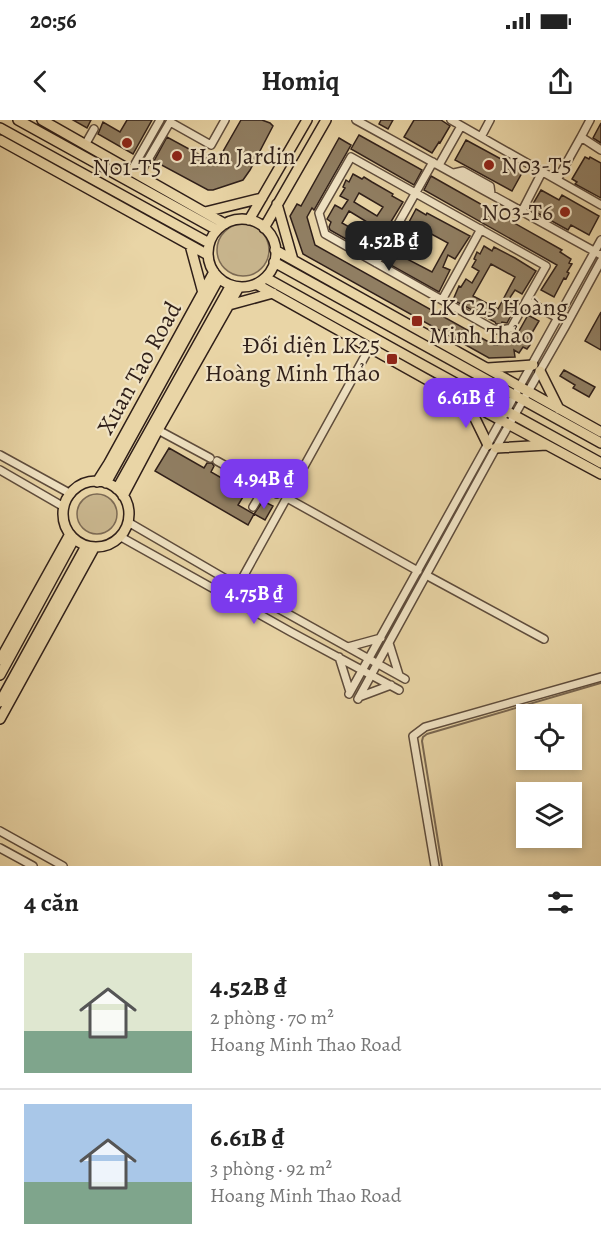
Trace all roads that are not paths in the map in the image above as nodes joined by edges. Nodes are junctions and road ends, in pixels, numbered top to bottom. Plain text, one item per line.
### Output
1 (18, 120) edge
2 (42, 120) edge
3 (160, 120) edge
4 (225, 120) edge
5 (308, 120) edge
6 (326, 120) edge
7 (356, 120) edge
8 (450, 120) edge
9 (490, 120) edge
10 (590, 120) edge
11 (461, 126) junction
12 (0, 128) edge
13 (94, 129) dead end
14 (481, 137) junction
15 (581, 137) junction
16 (0, 140) edge
17 (85, 145) junction
18 (601, 150) edge
19 (436, 164) junction
20 (542, 172) junction
21 (135, 173) junction
22 (557, 180) junction
23 (416, 193) junction
24 (262, 198) junction
25 (277, 204) junction
26 (601, 205) edge
27 (522, 211) junction
28 (205, 212) junction
29 (249, 220) junction
30 (225, 224) junction
31 (264, 228) junction
32 (481, 229) junction
33 (217, 230) junction
34 (601, 240) edge
35 (210, 243) junction
36 (190, 244) junction
37 (276, 250) junction
38 (598, 253) edge
39 (208, 255) junction
40 (293, 260) junction
41 (601, 261) edge
42 (274, 262) junction
43 (376, 263) junction
44 (217, 275) junction
45 (266, 278) junction
46 (256, 284) junction
47 (235, 286) junction
48 (203, 293) junction
49 (273, 293) junction
50 (442, 300) junction
51 (527, 301) junction
52 (229, 305) junction
53 (558, 318) junction
54 (370, 347) junction
55 (417, 368) junction
56 (537, 368) junction
57 (485, 373) junction
58 (518, 391) junction
59 (467, 402) junction
60 (559, 409) junction
61 (507, 411) junction
62 (506, 422) junction
63 (158, 429) junction
64 (601, 432) edge
65 (551, 441) junction
66 (601, 443) edge
67 (492, 449) junction
68 (0, 455) edge
69 (601, 463) edge
70 (0, 470) edge
71 (601, 474) edge
72 (102, 482) junction
73 (265, 487) junction
74 (120, 492) junction
75 (71, 494) junction
76 (278, 494) dead end
77 (287, 498) junction
78 (64, 507) junction
79 (253, 507) dead end
80 (128, 522) junction
81 (72, 536) junction
82 (121, 537) junction
83 (90, 547) junction
84 (418, 571) junction
85 (426, 575) junction
86 (238, 586) junction
87 (381, 638) junction
88 (544, 639) dead end
89 (389, 643) junction
90 (348, 647) junction
91 (339, 657) junction
92 (369, 658) junction
93 (0, 660) edge
94 (378, 663) junction
95 (363, 670) junction
96 (372, 674) junction
97 (0, 675) edge
98 (601, 676) edge
99 (391, 685) junction
100 (399, 690) dead end
101 (0, 702) edge
102 (0, 719) edge
103 (0, 831) edge
104 (0, 848) edge
105 (33, 866) edge
106 (63, 866) edge
107 (435, 866) edge

1 - 33 main road
2 - 17 main road
3 - 21 street
4 - 21 street
5 - 24 main road
6 - 25 main road
7 - 19 street
8 - 11 street
9 - 14 street
10 - 15 street
11 - 14 street
11 - 19 street
12 - 35 main road
13 - 17 street
14 - 20 street
15 - 18 street
15 - 22 street
16 - 36 main road
17 - 21 main road
19 - 23 street
19 - 27 street
20 - 22 street
20 - 27 street
21 - 28 main road
22 - 26 street
23 - 32 street
23 - 43 street
23 - 43 street
24 - 28 main road
24 - 29 main road
25 - 31 main road
25 - 40 main road
27 - 38 street
28 - 30 main road
29 - 30 main road
29 - 31 main road
30 - 33 main road
31 - 37 main road
32 - 50 street
32 - 51 street
33 - 35 main road
34 - 38 street
35 - 39 main road
36 - 39 main road
36 - 48 main road
37 - 40 main road
37 - 42 main road
38 - 53 street
39 - 44 main road
40 - 57 main road
41 - 56 street
42 - 45 main road
42 - 57 main road
43 - 50 street
44 - 47 main road
44 - 48 main road, Xuan Tao Road
44 - 72 main road, Xuan Tao Road
45 - 46 main road
45 - 55 main road
46 - 47 main road
46 - 49 main road
47 - 52 main road, Xuan Tao Road
47 - 74 main road, Xuan Tao Road
48 - 72 main road, Xuan Tao Road
49 - 52 main road
49 - 54 main road
50 - 51 street
51 - 53 street
52 - 63 main road, Xuan Tao Road
53 - 56 street
54 - 55 main road
54 - 77 street
55 - 59 main road
55 - 61 main road
56 - 57 main road
56 - 58 street
56 - 60 main road
56 - 62 street
57 - 58 main road
58 - 60 main road
58 - 61 street
58 - 66 main road
59 - 62 main road
59 - 67 main road
60 - 64 main road
61 - 62 street
61 - 65 main road
62 - 65 main road
62 - 67 street
63 - 73 street
63 - 74 main road, Xuan Tao Road
65 - 67 main road
65 - 69 main road
65 - 71 main road
67 - 84 street
67 - 85 street
68 - 75 street
70 - 78 street
72 - 74 main road
72 - 75 main road
73 - 76 street
73 - 79 street
74 - 80 main road
75 - 78 main road
77 - 84 street
77 - 86 street
78 - 81 main road
80 - 82 main road
80 - 86 street
81 - 83 main road
81 - 93 main road
81 - 97 main road
82 - 83 main road
82 - 91 street
83 - 101 main road
83 - 102 main road
84 - 87 street
85 - 88 street
85 - 89 street
86 - 90 street
87 - 90 street
87 - 92 street
89 - 94 street
89 - 94 street
90 - 92 street
91 - 95 street
91 - 95 street
92 - 94 street
92 - 95 street
94 - 96 street
95 - 96 street
96 - 99 street
96 - 99 street
98 - 107 street
99 - 100 street
103 - 106 street
104 - 105 street

